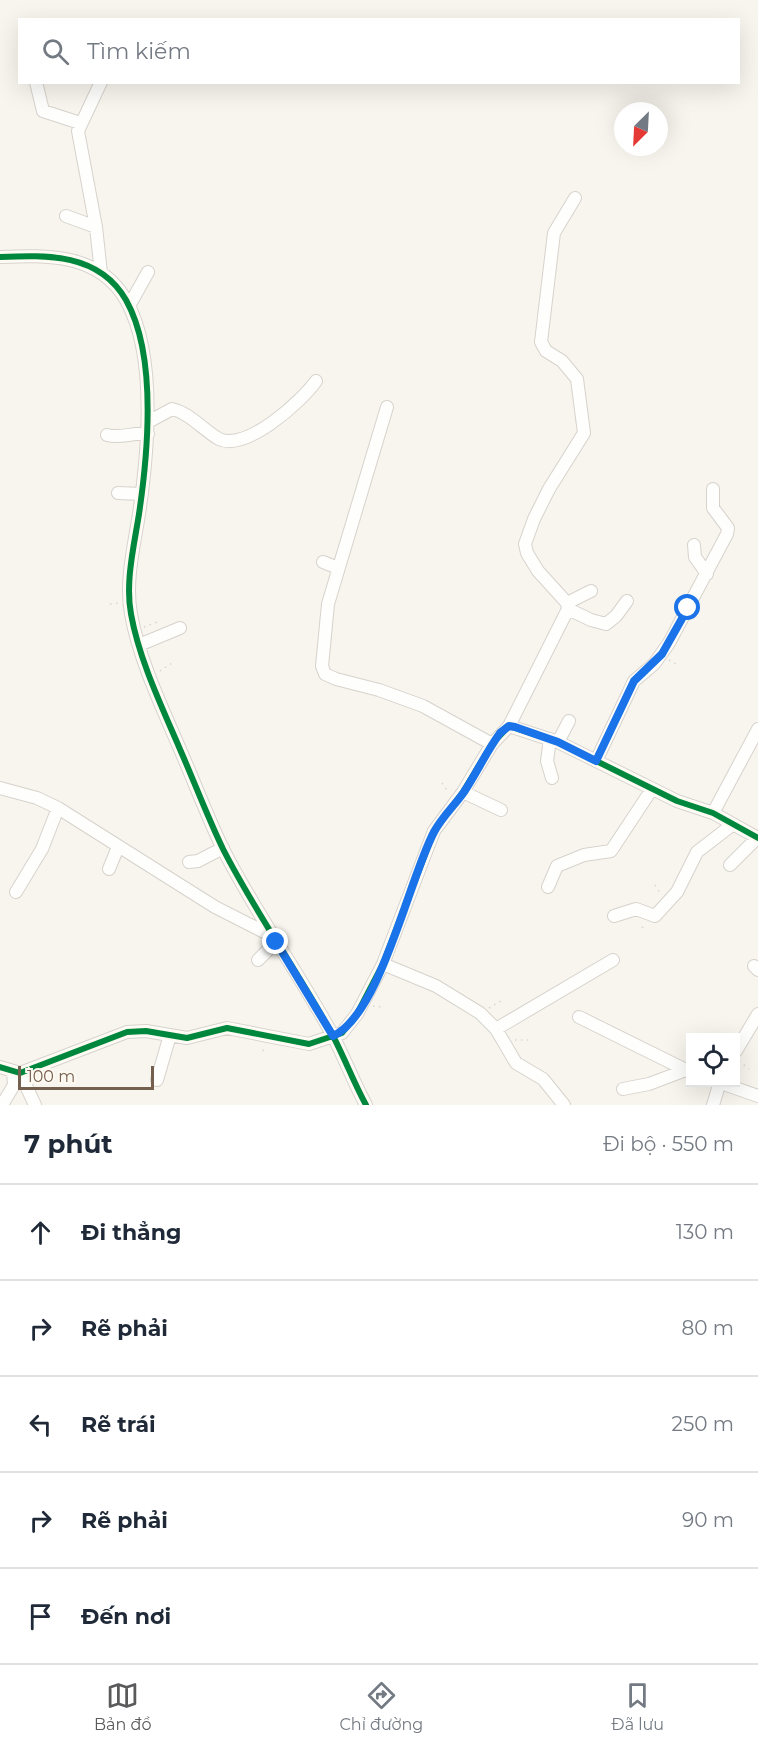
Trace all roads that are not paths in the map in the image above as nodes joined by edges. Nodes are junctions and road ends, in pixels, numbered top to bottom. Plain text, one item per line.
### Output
1 (36, 84) edge
2 (100, 84) edge
3 (80, 123) junction
4 (575, 198) dead end
5 (66, 216) dead end
6 (96, 227) junction
7 (0, 257) edge
8 (148, 272) dead end
9 (101, 273) junction
10 (129, 306) junction
11 (316, 381) dead end
12 (387, 407) dead end
13 (148, 428) junction
14 (107, 435) dead end
15 (713, 489) dead end
16 (118, 493) dead end
17 (142, 494) junction
18 (694, 545) dead end
19 (323, 562) dead end
20 (338, 568) junction
21 (707, 574) junction
22 (591, 591) dead end
23 (627, 601) dead end
24 (568, 606) junction
25 (180, 628) dead end
26 (139, 645) junction
27 (569, 721) dead end
28 (509, 726) junction
29 (758, 729) edge
30 (554, 740) junction
31 (492, 744) junction
32 (596, 761) junction
33 (552, 778) dead end
34 (0, 788) edge
35 (652, 789) junction
36 (464, 792) junction
37 (58, 808) junction
38 (501, 810) dead end
39 (713, 813) junction
40 (732, 825) junction
41 (758, 838) edge
42 (118, 847) junction
43 (223, 848) junction
44 (189, 862) dead end
45 (730, 865) dead end
46 (109, 869) dead end
47 (548, 887) dead end
48 (16, 892) dead end
49 (614, 916) dead end
50 (274, 939) junction
51 (258, 960) dead end
52 (613, 960) dead end
53 (383, 964) junction
54 (758, 1014) edge
55 (579, 1017) dead end
56 (496, 1029) junction
57 (170, 1035) junction
58 (333, 1036) junction
59 (740, 1043) edge
60 (0, 1067) edge
61 (686, 1070) edge
62 (686, 1072) edge
63 (18, 1075) junction
64 (157, 1080) dead end
65 (718, 1087) edge
66 (731, 1087) edge
67 (623, 1089) dead end
68 (20, 1096) dead end
69 (758, 1096) edge
70 (2, 1105) edge
71 (35, 1105) edge
72 (366, 1105) edge
73 (564, 1105) edge
74 (713, 1105) edge

1 - 3 street
2 - 3 street
3 - 6 street
4 - 24 street
5 - 6 street
6 - 9 street
7 - 9 street
8 - 10 street
9 - 10 street
10 - 13 street
11 - 13 street
12 - 20 street
13 - 14 street
13 - 17 street
15 - 21 street
16 - 17 street
17 - 26 street
18 - 21 street
19 - 20 street
20 - 31 street
21 - 32 street
22 - 24 street
23 - 24 street
24 - 28 street
25 - 26 street
26 - 43 street
27 - 30 street
28 - 30 street
28 - 31 street
29 - 39 street
30 - 32 street
30 - 33 street
31 - 36 street
32 - 35 street
34 - 37 street
35 - 39 street
35 - 47 street
36 - 38 street
36 - 53 street
37 - 42 street
37 - 48 street
39 - 40 street
40 - 41 street
40 - 49 street
41 - 45 street
42 - 46 street
42 - 50 street
43 - 44 street
43 - 50 street
50 - 51 street
50 - 58 street
52 - 56 street
53 - 56 street
53 - 58 street
54 - 59 street
55 - 61 street
56 - 73 street
57 - 58 street
57 - 63 street
57 - 64 street
58 - 72 street
60 - 63 street
62 - 67 street
63 - 68 street
63 - 70 street
63 - 71 street
65 - 74 street
66 - 69 street

